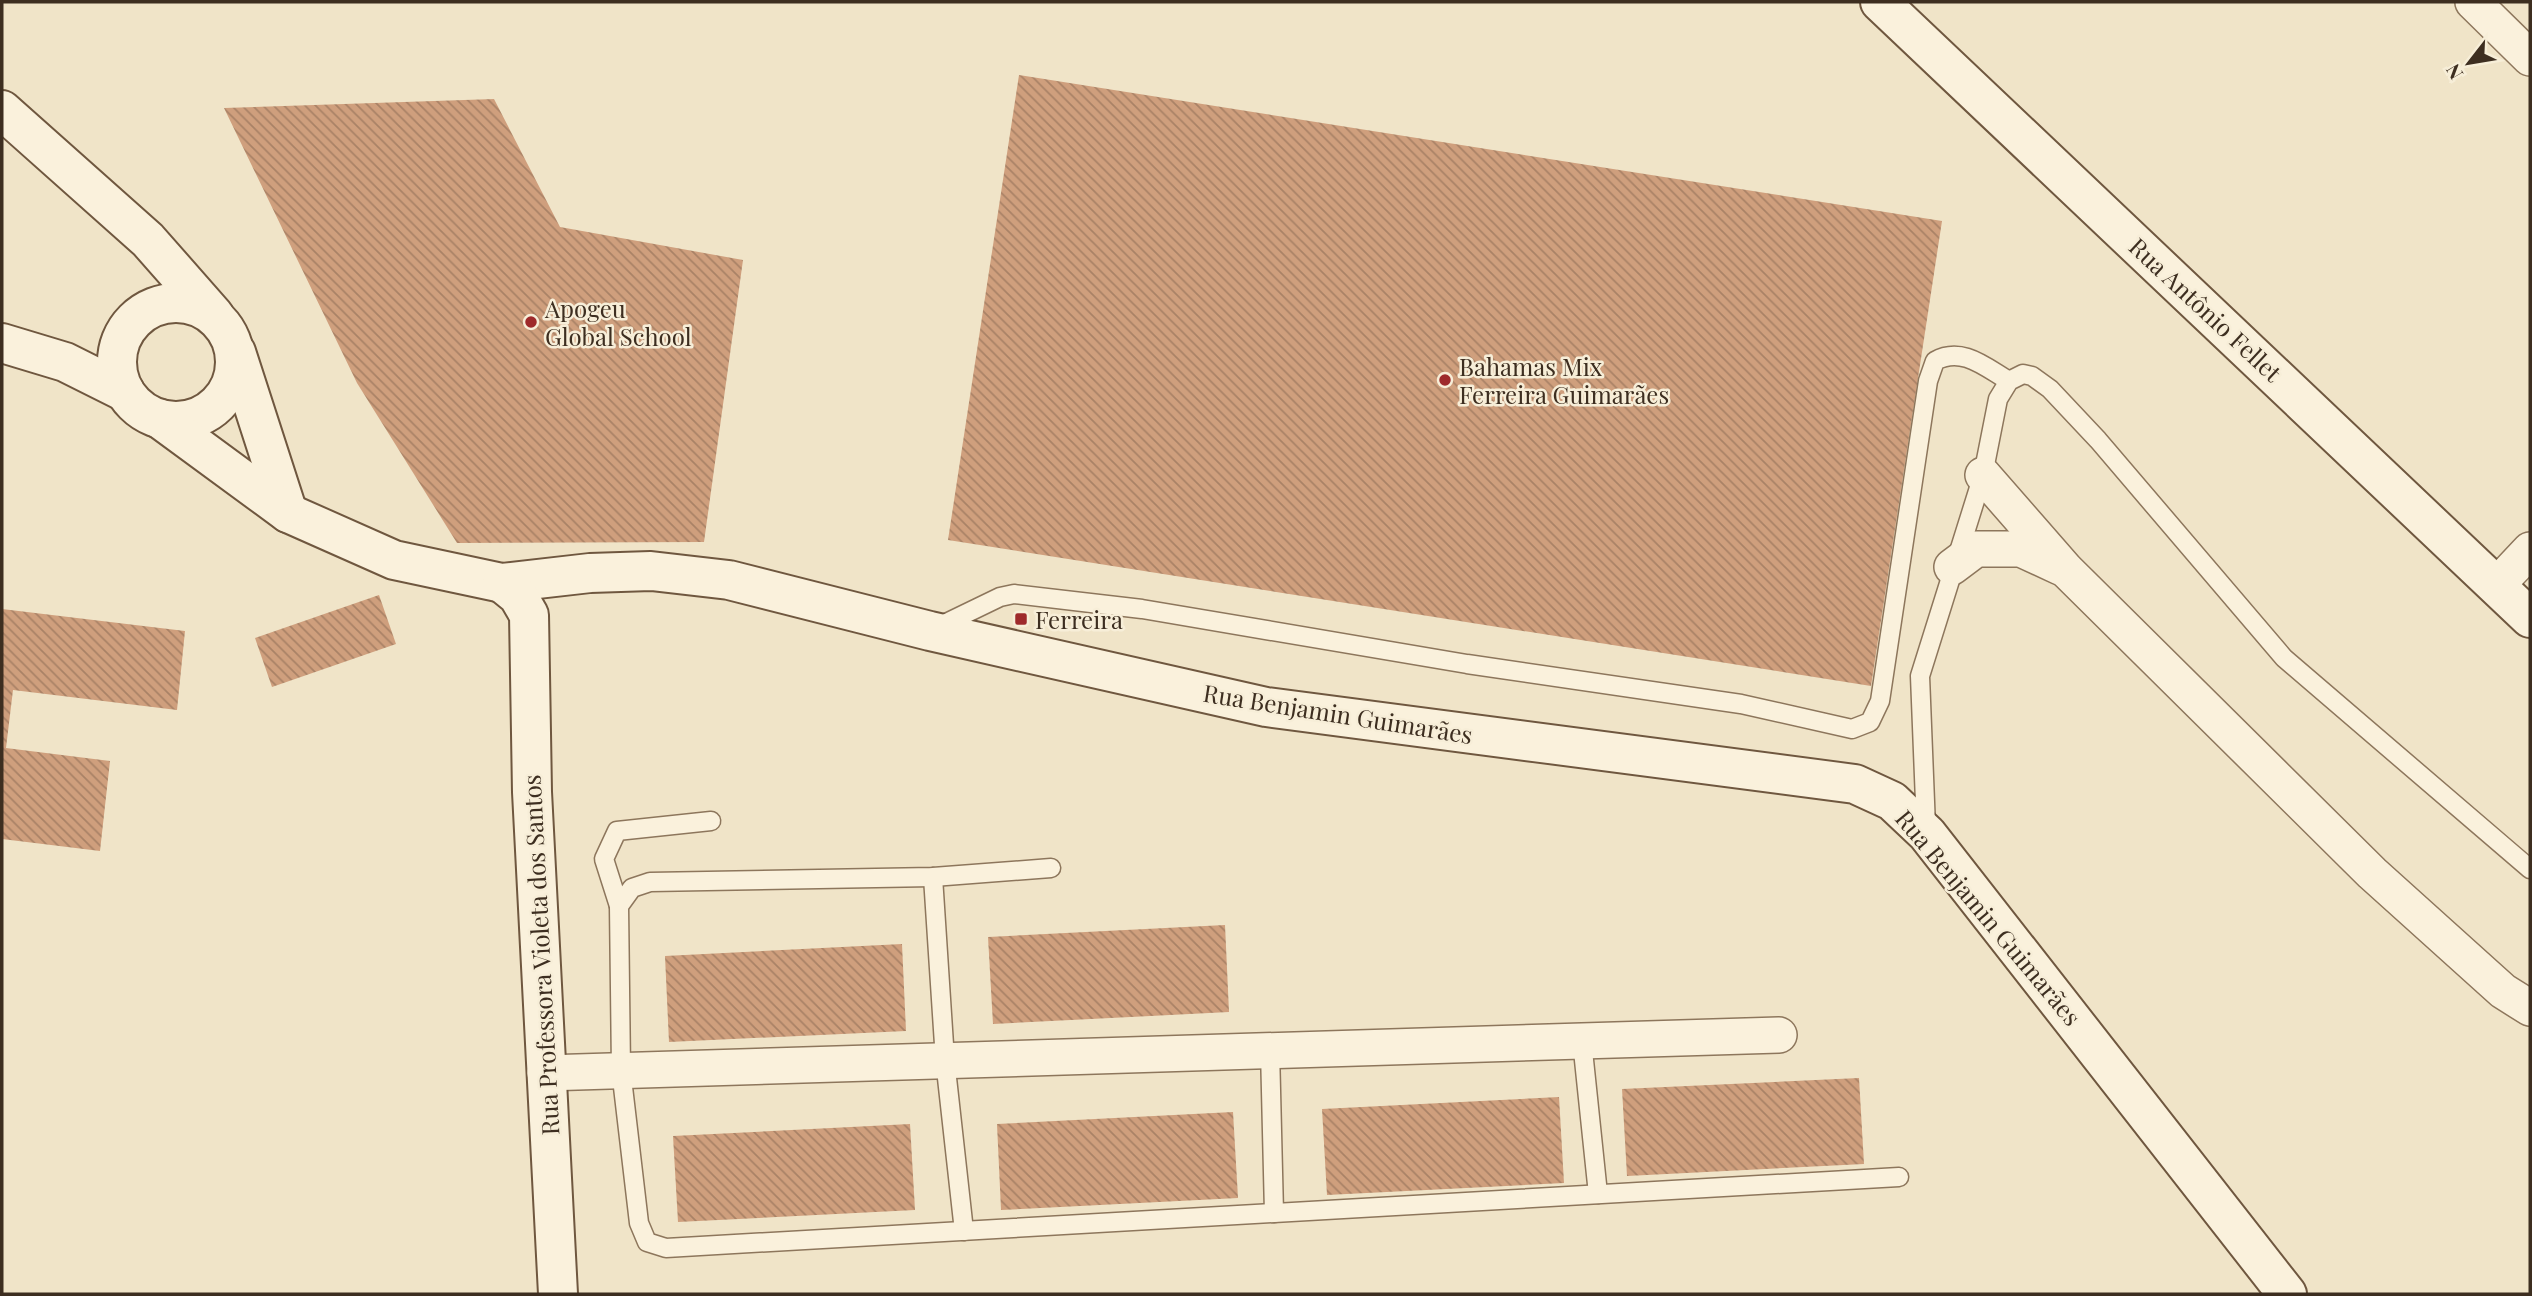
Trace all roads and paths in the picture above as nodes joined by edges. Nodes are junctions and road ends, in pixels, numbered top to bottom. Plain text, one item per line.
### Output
1 (1880, 2) edge
2 (2473, 2) edge
3 (2530, 58) edge
4 (2, 110) edge
5 (215, 316) junction
6 (2, 342) edge
7 (235, 350) junction
8 (2009, 381) junction
9 (125, 392) junction
10 (160, 419) junction
11 (1983, 475) junction
12 (288, 513) junction
13 (2530, 550) edge
14 (1952, 567) junction
15 (2066, 570) junction
16 (576, 575) junction
17 (502, 583) junction
18 (2497, 585) junction
19 (529, 615) junction
20 (2530, 618) edge
21 (930, 631) junction
22 (712, 821) dead end
23 (1927, 834) junction
24 (1051, 868) dead end
25 (2530, 869) edge
26 (933, 877) junction
27 (619, 906) junction
28 (2530, 1008) edge
29 (1779, 1035) dead end
30 (1582, 1041) junction
31 (1270, 1050) junction
32 (945, 1060) junction
33 (621, 1070) junction
34 (545, 1073) junction
35 (1899, 1177) dead end
36 (1598, 1194) junction
37 (1275, 1213) junction
38 (964, 1231) junction
39 (558, 1294) edge
40 (2287, 1294) edge

1 - 18 street, Rua Antônio Fellet
2 - 3 street
4 - 5 street
5 - 7 street
5 - 9 street
6 - 9 street
7 - 10 street
7 - 12 street
8 - 11 lane
8 - 21 lane
8 - 25 lane
9 - 10 street
10 - 12 street, Rua Benjamin Guimarães
11 - 14 lane
11 - 15 street
12 - 17 street, Rua Benjamin Guimarães
13 - 18 street
14 - 15 street
14 - 23 lane
15 - 28 street
16 - 17 street, Rua Benjamin Guimarães
16 - 19 street
16 - 21 street, Rua Benjamin Guimarães
17 - 19 street
18 - 20 street, Rua Antônio Fellet
19 - 34 street, Rua Professora Violeta dos Santos
21 - 23 street, Rua Benjamin Guimarães
22 - 27 lane
23 - 40 street, Rua Benjamin Guimarães
24 - 26 lane
26 - 27 lane
26 - 32 lane
27 - 33 lane
29 - 30 street
30 - 31 street
30 - 36 lane
31 - 32 street
31 - 37 lane
32 - 33 street
32 - 38 lane
33 - 34 street
33 - 38 lane
34 - 39 street, Rua Professora Violeta dos Santos
35 - 36 lane
36 - 37 lane
37 - 38 lane

